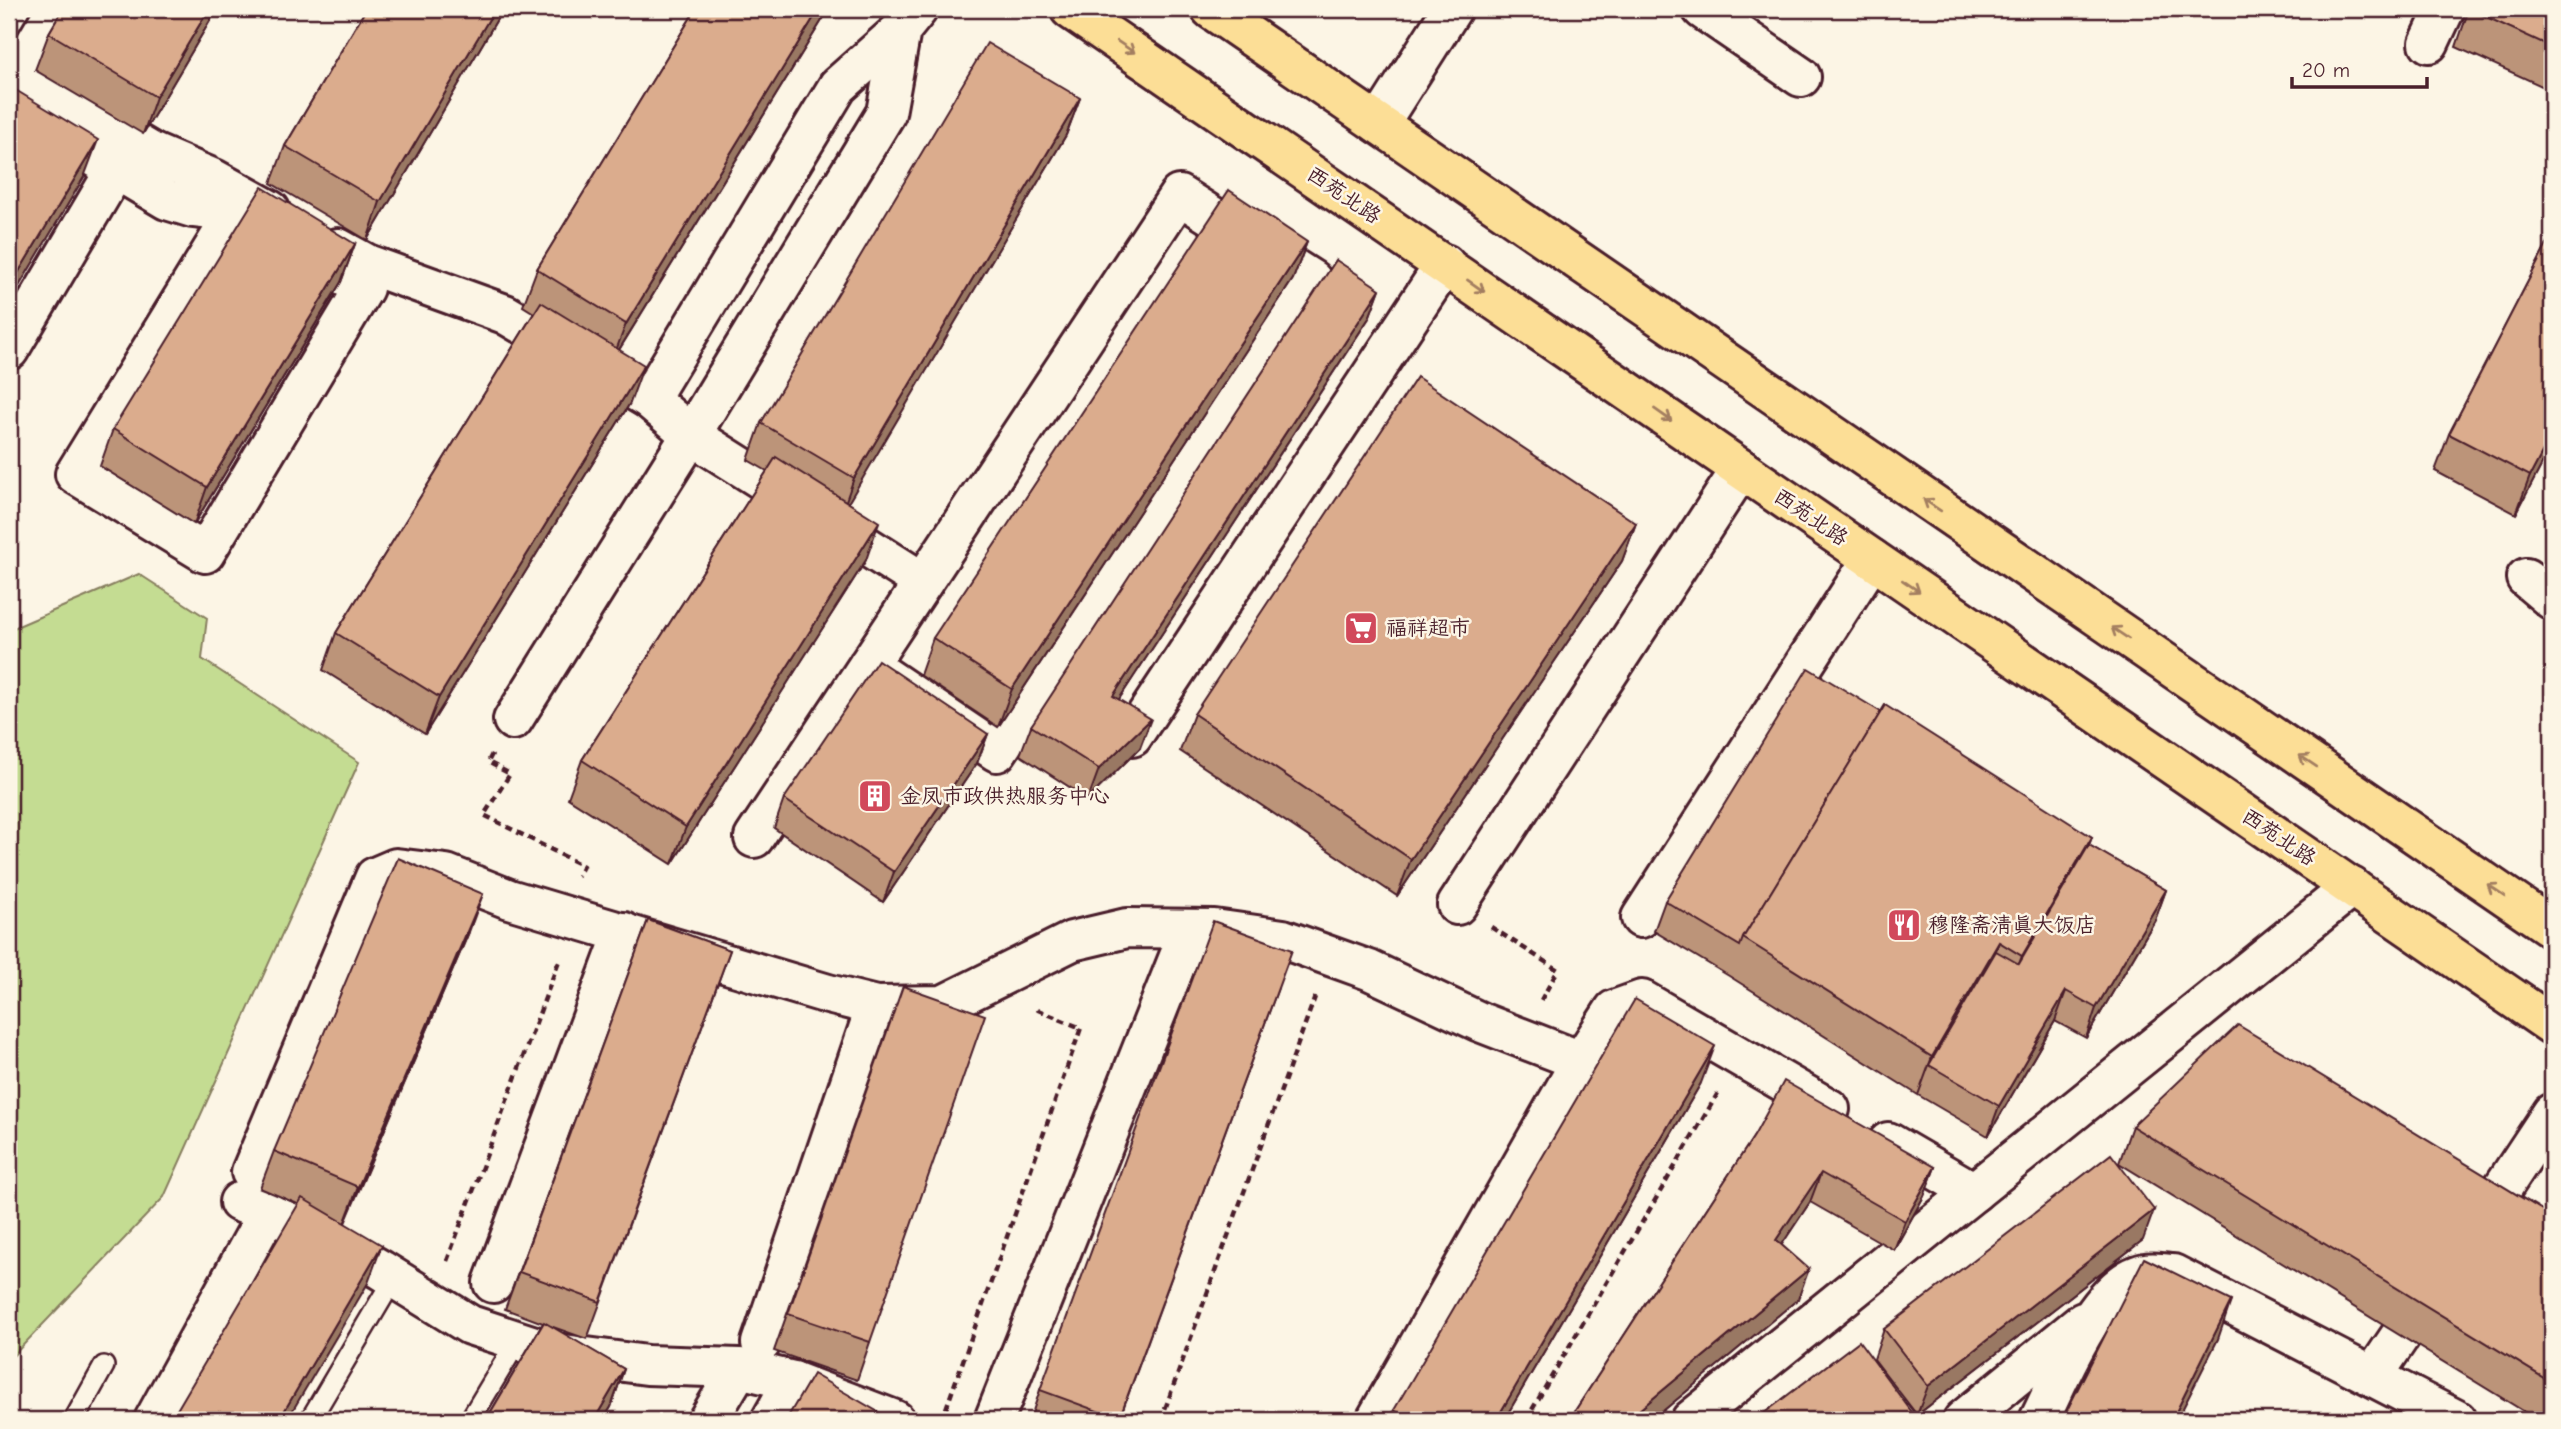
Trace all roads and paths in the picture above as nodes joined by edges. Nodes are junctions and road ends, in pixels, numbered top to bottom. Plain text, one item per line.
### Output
1 (56, 9) edge
2 (1070, 9) edge
3 (1211, 9) edge
4 (1452, 9) edge
5 (1702, 9) edge
6 (2445, 9) edge
7 (910, 20) edge
8 (2429, 43) dead end
9 (1801, 77) dead end
10 (9, 106) edge
11 (1379, 124) junction
12 (116, 169) junction
13 (235, 213) junction
14 (1445, 264) junction
15 (9, 350) edge
16 (649, 399) junction
17 (691, 436) junction
18 (1741, 469) junction
19 (1872, 559) junction
20 (923, 582) junction
21 (869, 665) junction
22 (513, 720) joint
23 (1132, 737) edge
24 (754, 838) dead end
25 (2352, 887) junction
26 (1457, 905) joint
27 (557, 912) junction
28 (1641, 918) dead end
29 (2552, 928) edge
30 (1190, 929) junction
31 (624, 932) junction
32 (1330, 956) junction
33 (559, 961) dead end
34 (876, 1006) junction
35 (1038, 1010) dead end
36 (2552, 1025) edge
37 (1519, 1037) junction
38 (1581, 1061) junction
39 (1721, 1088) dead end
40 (2552, 1113) edge
41 (1974, 1192) junction
42 (253, 1195) junction
43 (2482, 1219) edge
44 (460, 1226) dead end
45 (394, 1278) junction
46 (493, 1283) dead end
47 (2095, 1311) junction
48 (2400, 1336) dead end
49 (518, 1340) junction
50 (750, 1355) junction
51 (104, 1366) dead end
52 (2373, 1376) junction
53 (793, 1381) junction
54 (1700, 1408) edge
55 (74, 1420) edge
56 (154, 1420) edge
57 (310, 1420) edge
58 (470, 1420) edge
59 (708, 1420) edge
60 (771, 1420) edge
61 (895, 1420) edge
62 (943, 1420) edge
63 (994, 1420) edge
64 (1161, 1420) edge
65 (1376, 1420) edge
66 (1526, 1420) edge
67 (1963, 1420) edge
68 (2039, 1420) edge
69 (2457, 1420) edge

1 - 16 street
2 -> 14 main road, 西苑北路
3 - 11 main road
4 - 11 street
5 - 9 street
6 - 8 street
7 - 16 street
7 - 17 street
10 - 12 street
29 -> 11 main road
12 - 13 street
12 - 15 street
13 - 13 street
14 -> 18 main road, 西苑北路
14 - 23 street
16 - 17 street
17 - 20 street
17 - 22 street
18 - 19 main road, 西苑北路
18 - 26 street
19 -> 25 main road, 西苑北路
19 - 28 street
20 - 21 street
20 - 21 street
21 - 24 street
22 - 27 path
25 - 36 main road, 西苑北路
25 - 41 street
26 - 37 path
27 - 31 street
27 - 42 street
30 - 32 street
30 - 34 street
30 - 63 street
31 - 34 street
31 - 46 street
32 - 37 street
32 - 64 path
33 - 44 path
34 - 50 street
35 - 62 path
37 - 38 street
38 - 41 street
38 - 65 street
39 - 66 path
40 - 43 street
41 - 54 street
42 - 45 street
42 - 56 street
45 - 49 street
45 - 57 lane
47 - 52 street
47 - 67 street
47 - 68 street
48 - 52 street
49 - 50 street
49 - 58 lane
50 - 53 street
50 - 59 street
51 - 55 lane
52 - 69 street
53 - 60 street
53 - 61 street

